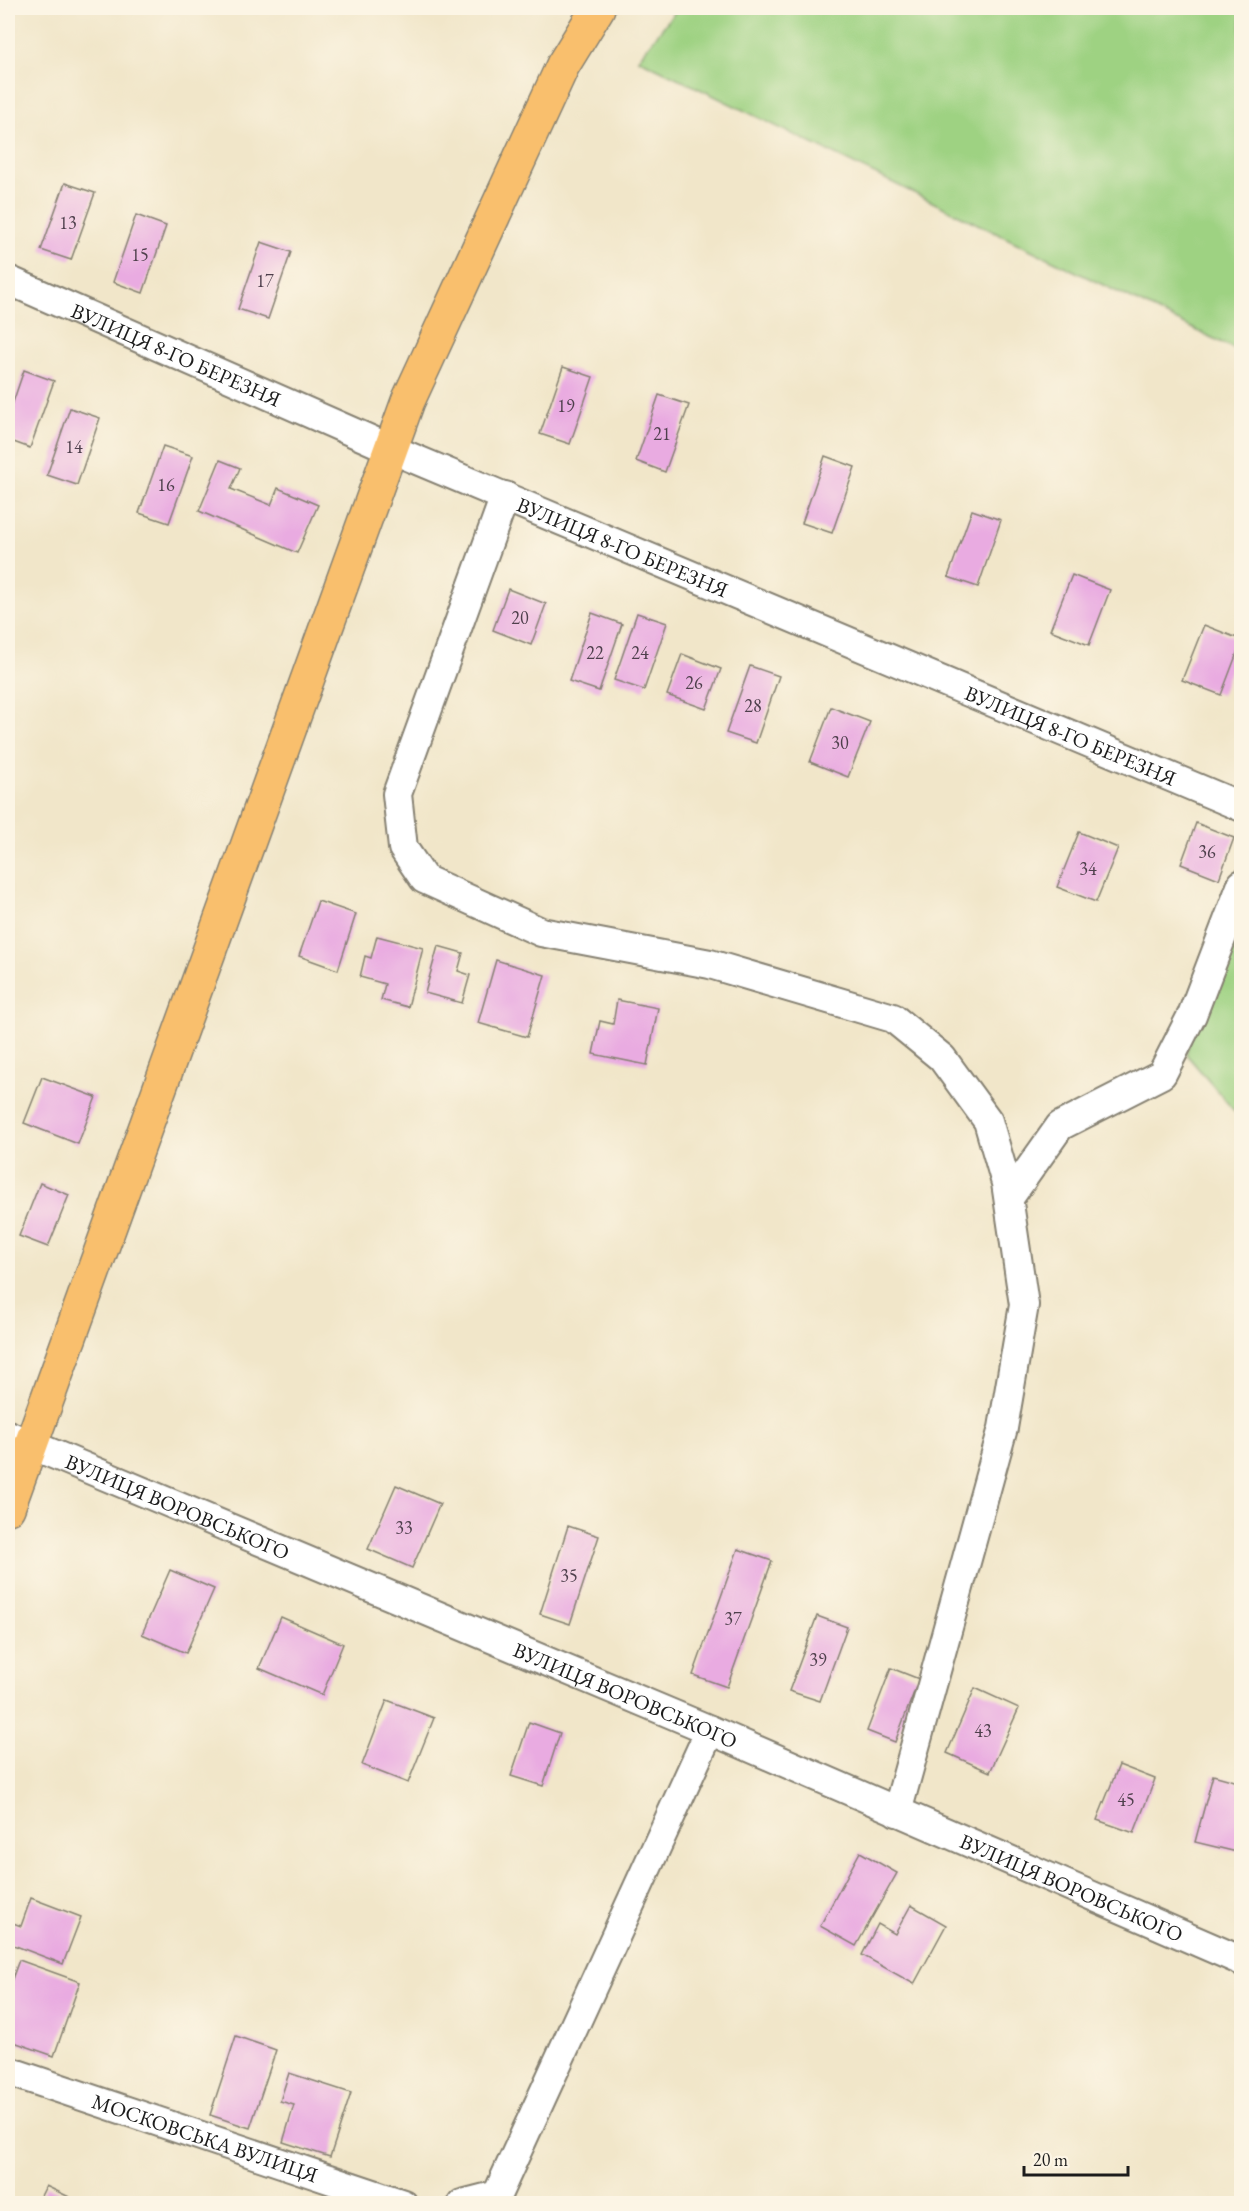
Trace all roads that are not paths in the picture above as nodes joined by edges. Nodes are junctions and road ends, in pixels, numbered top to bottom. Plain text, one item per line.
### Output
1 (598, 8) edge
2 (8, 280) edge
3 (391, 449) junction
4 (505, 496) junction
5 (1242, 807) edge
6 (1242, 884) edge
7 (1009, 1198) junction
8 (19, 1440) edge
9 (10, 1493) edge
10 (710, 1730) junction
11 (897, 1812) junction
12 (1242, 1961) edge
13 (8, 2071) edge
14 (403, 2204) edge
15 (462, 2204) edge

1 - 3 highway
2 - 3 street, ВУЛИЦЯ 8-ГО БЕРЕЗНЯ
3 - 4 street, ВУЛИЦЯ 8-ГО БЕРЕЗНЯ
3 - 8 highway
4 - 5 street, ВУЛИЦЯ 8-ГО БЕРЕЗНЯ
4 - 7 street
6 - 7 street
7 - 11 street
8 - 9 highway
8 - 10 street, ВУЛИЦЯ ВОРОВСЬКОГО
10 - 11 street, ВУЛИЦЯ ВОРОВСЬКОГО
10 - 15 street
11 - 12 street, ВУЛИЦЯ ВОРОВСЬКОГО
13 - 14 street, МОСКОВСЬКА ВУЛИЦЯ

